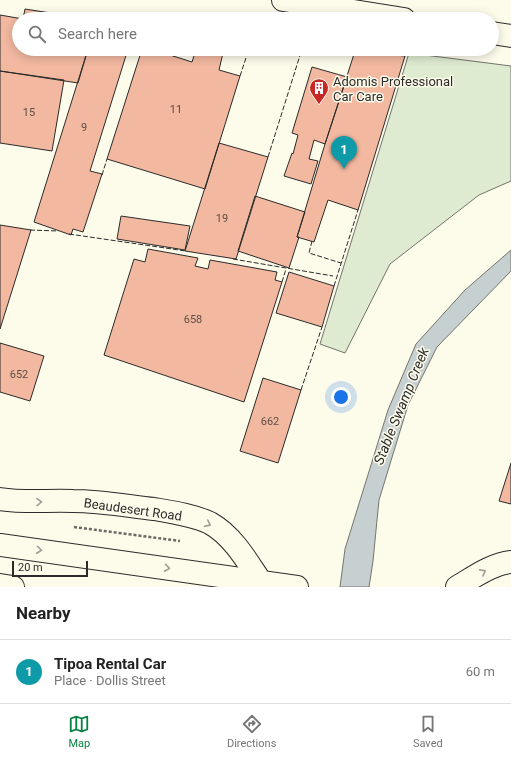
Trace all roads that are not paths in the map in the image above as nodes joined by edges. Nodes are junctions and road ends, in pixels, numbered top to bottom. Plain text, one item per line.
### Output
1 (283, 0) edge
2 (359, 12) edge
3 (499, 34) edge
4 (511, 36) edge
5 (0, 499) edge
6 (0, 545) edge
7 (511, 562) edge
8 (261, 582) junction
9 (0, 585) edge
10 (13, 587) edge
11 (296, 587) edge
12 (457, 587) edge

1 - 2 main road
3 - 4 main road
5 -> 8 main road, Beaudesert Road
6 -> 8 main road
12 -> 7 main road
8 - 11 main road
9 - 10 main road

